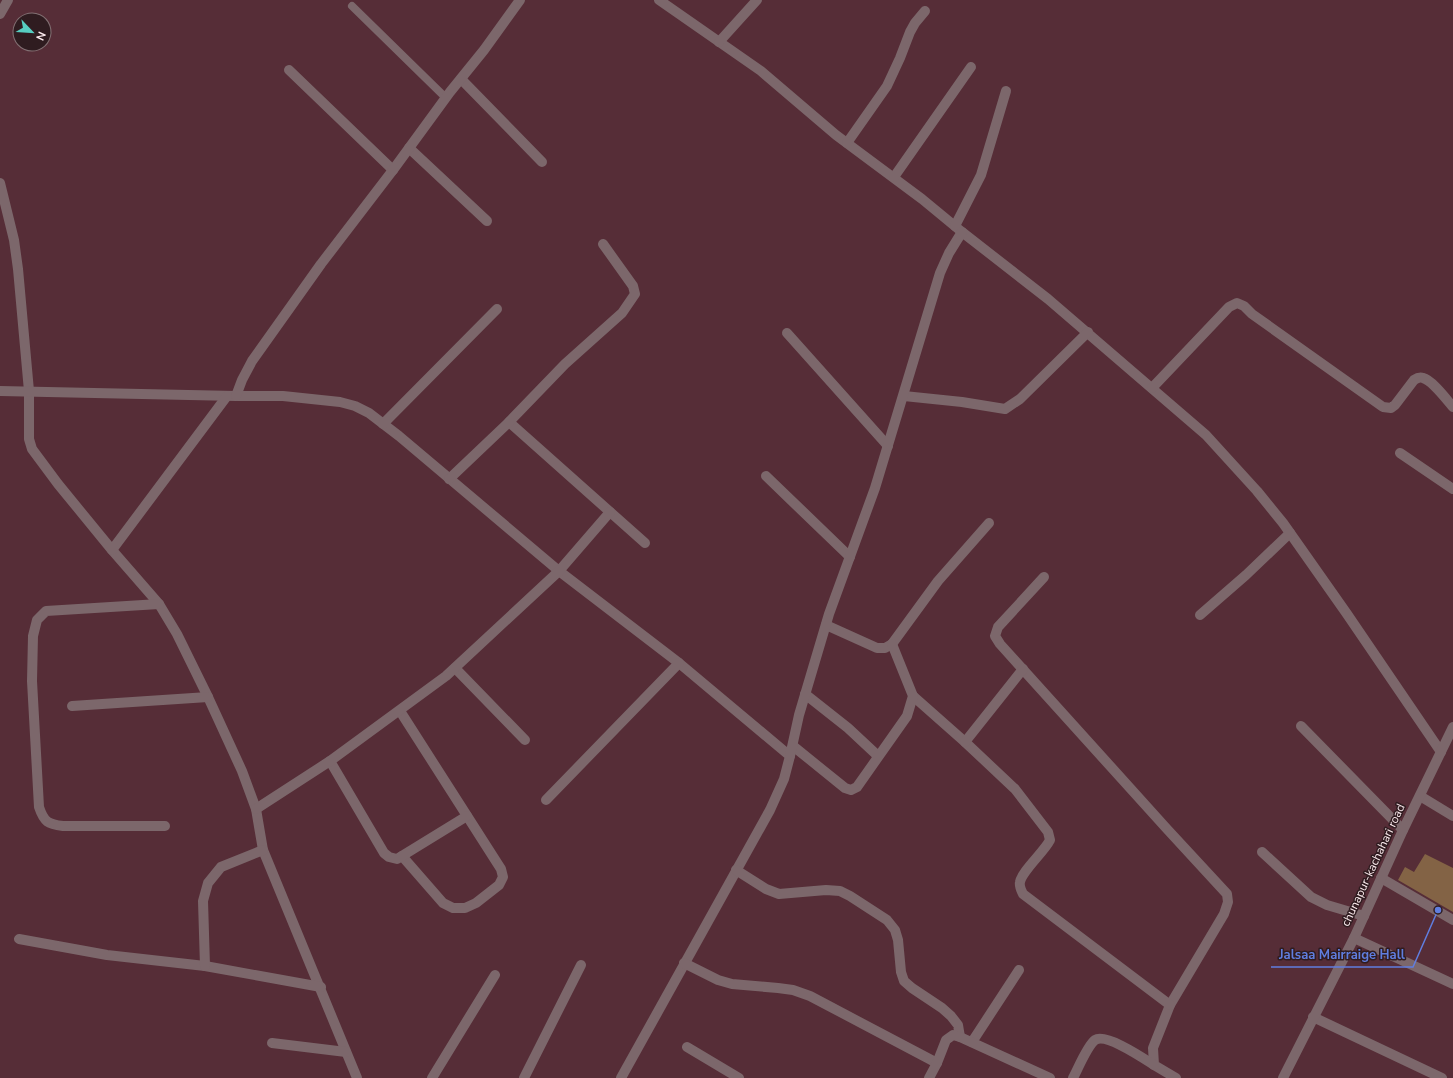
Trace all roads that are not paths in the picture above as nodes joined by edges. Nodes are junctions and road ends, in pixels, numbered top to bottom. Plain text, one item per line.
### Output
1 (8, 0) edge
2 (520, 0) edge
3 (659, 0) edge
4 (756, 0) edge
5 (352, 6) dead end
6 (926, 11) dead end
7 (0, 14) edge
8 (719, 42) junction
9 (971, 68) dead end
10 (289, 70) dead end
11 (461, 79) junction
12 (1006, 91) dead end
13 (446, 98) junction
14 (847, 143) junction
15 (409, 148) junction
16 (542, 162) dead end
17 (393, 170) junction
18 (894, 177) junction
19 (0, 183) edge
20 (487, 222) dead end
21 (958, 229) junction
22 (603, 244) dead end
23 (497, 308) dead end
24 (1088, 332) junction
25 (787, 333) dead end
26 (1152, 388) junction
27 (0, 391) edge
28 (29, 392) junction
29 (231, 396) junction
30 (904, 396) junction
31 (1453, 406) edge
32 (509, 422) junction
33 (383, 424) junction
34 (888, 446) junction
35 (1400, 453) dead end
36 (766, 476) dead end
37 (449, 479) junction
38 (1453, 489) edge
39 (610, 512) junction
40 (989, 523) dead end
41 (1290, 533) junction
42 (645, 543) dead end
43 (112, 550) junction
44 (850, 557) junction
45 (559, 571) junction
46 (1044, 577) dead end
47 (159, 604) junction
48 (1200, 615) dead end
49 (826, 625) junction
50 (892, 644) junction
51 (679, 663) junction
52 (455, 668) junction
53 (1023, 669) junction
54 (805, 694) junction
55 (913, 696) junction
56 (208, 697) junction
57 (72, 706) dead end
58 (400, 711) junction
59 (1300, 726) dead end
60 (1453, 727) edge
61 (525, 740) dead end
62 (965, 742) junction
63 (793, 746) junction
64 (1441, 752) junction
65 (790, 756) junction
66 (878, 756) junction
67 (330, 761) junction
68 (1420, 796) junction
69 (546, 800) dead end
70 (256, 809) junction
71 (467, 816) junction
72 (1453, 816) edge
73 (165, 826) dead end
74 (1403, 830) junction
75 (263, 850) junction
76 (1262, 852) dead end
77 (402, 856) junction
78 (736, 870) junction
79 (1381, 878) junction
80 (1364, 916) junction
81 (1453, 920) edge
82 (1354, 938) junction
83 (19, 939) dead end
84 (684, 963) junction
85 (581, 965) dead end
86 (205, 966) junction
87 (1019, 970) dead end
88 (495, 975) dead end
89 (1453, 984) edge
90 (321, 987) junction
91 (1170, 1005) junction
92 (1313, 1017) junction
93 (960, 1037) junction
94 (972, 1042) junction
95 (272, 1043) dead end
96 (687, 1047) dead end
97 (346, 1052) junction
98 (937, 1063) junction
99 (1154, 1065) junction
100 (357, 1078) edge
101 (432, 1078) edge
102 (524, 1078) edge
103 (621, 1078) edge
104 (739, 1078) edge
105 (929, 1078) edge
106 (1050, 1078) edge
107 (1073, 1078) edge
108 (1176, 1078) edge
109 (1283, 1078) edge
110 (1442, 1078) edge

1 - 7 street
2 - 11 street
3 - 8 street
4 - 8 street
5 - 13 lane
6 - 14 street
8 - 14 street
9 - 18 street
10 - 17 street
11 - 13 street
11 - 16 street
12 - 21 street
13 - 15 street
14 - 18 street
15 - 17 street
15 - 20 street
17 - 29 street
18 - 21 street
19 - 28 street
21 - 24 street
21 - 30 street
22 - 32 street
23 - 33 street
24 - 26 street
24 - 30 street
25 - 34 street
26 - 31 street
26 - 41 street
27 - 28 street
28 - 29 street
28 - 43 street
29 - 33 street
29 - 43 street
30 - 34 street
32 - 37 street
32 - 39 street
33 - 37 street
34 - 44 street
35 - 38 street
36 - 44 street
37 - 45 street
39 - 42 street
39 - 45 street
40 - 50 street
41 - 48 street
41 - 64 street
43 - 47 street
44 - 49 street
45 - 51 street
45 - 52 street
46 - 53 street
47 - 56 street
47 - 73 street
49 - 50 street
49 - 54 street
50 - 55 street
51 - 65 street
51 - 69 street
52 - 58 street
52 - 61 street
53 - 62 street
53 - 91 street
54 - 63 street
54 - 66 street
55 - 62 street
55 - 66 street
56 - 57 street
56 - 70 street
58 - 67 street
58 - 71 street
59 - 74 street
60 - 64 street, chunapur-kachahari road
62 - 91 street
63 - 65 street
63 - 66 street
64 - 68 street, chunapur-kachahari road
65 - 78 street
67 - 70 street
67 - 77 street
68 - 72 street
68 - 74 street, chunapur-kachahari road
70 - 75 street
71 - 77 street
71 - 77 street
74 - 79 street, chunapur-kachahari road
75 - 86 street
75 - 90 street
76 - 80 street
78 - 84 street
78 - 93 street
79 - 80 street, chunapur-kachahari road
79 - 81 street
80 - 82 street, chunapur-kachahari road
82 - 89 street
82 - 92 street, chunapur-kachahari road
83 - 86 street
84 - 98 street
84 - 103 street
85 - 102 street
86 - 90 street
87 - 94 street
88 - 101 street
90 - 97 street
91 - 99 street
92 - 109 street, chunapur-kachahari road
92 - 110 street
93 - 94 street
93 - 98 street
94 - 106 street
95 - 97 street
96 - 104 street
97 - 100 street
98 - 105 street
99 - 107 street
99 - 108 street

